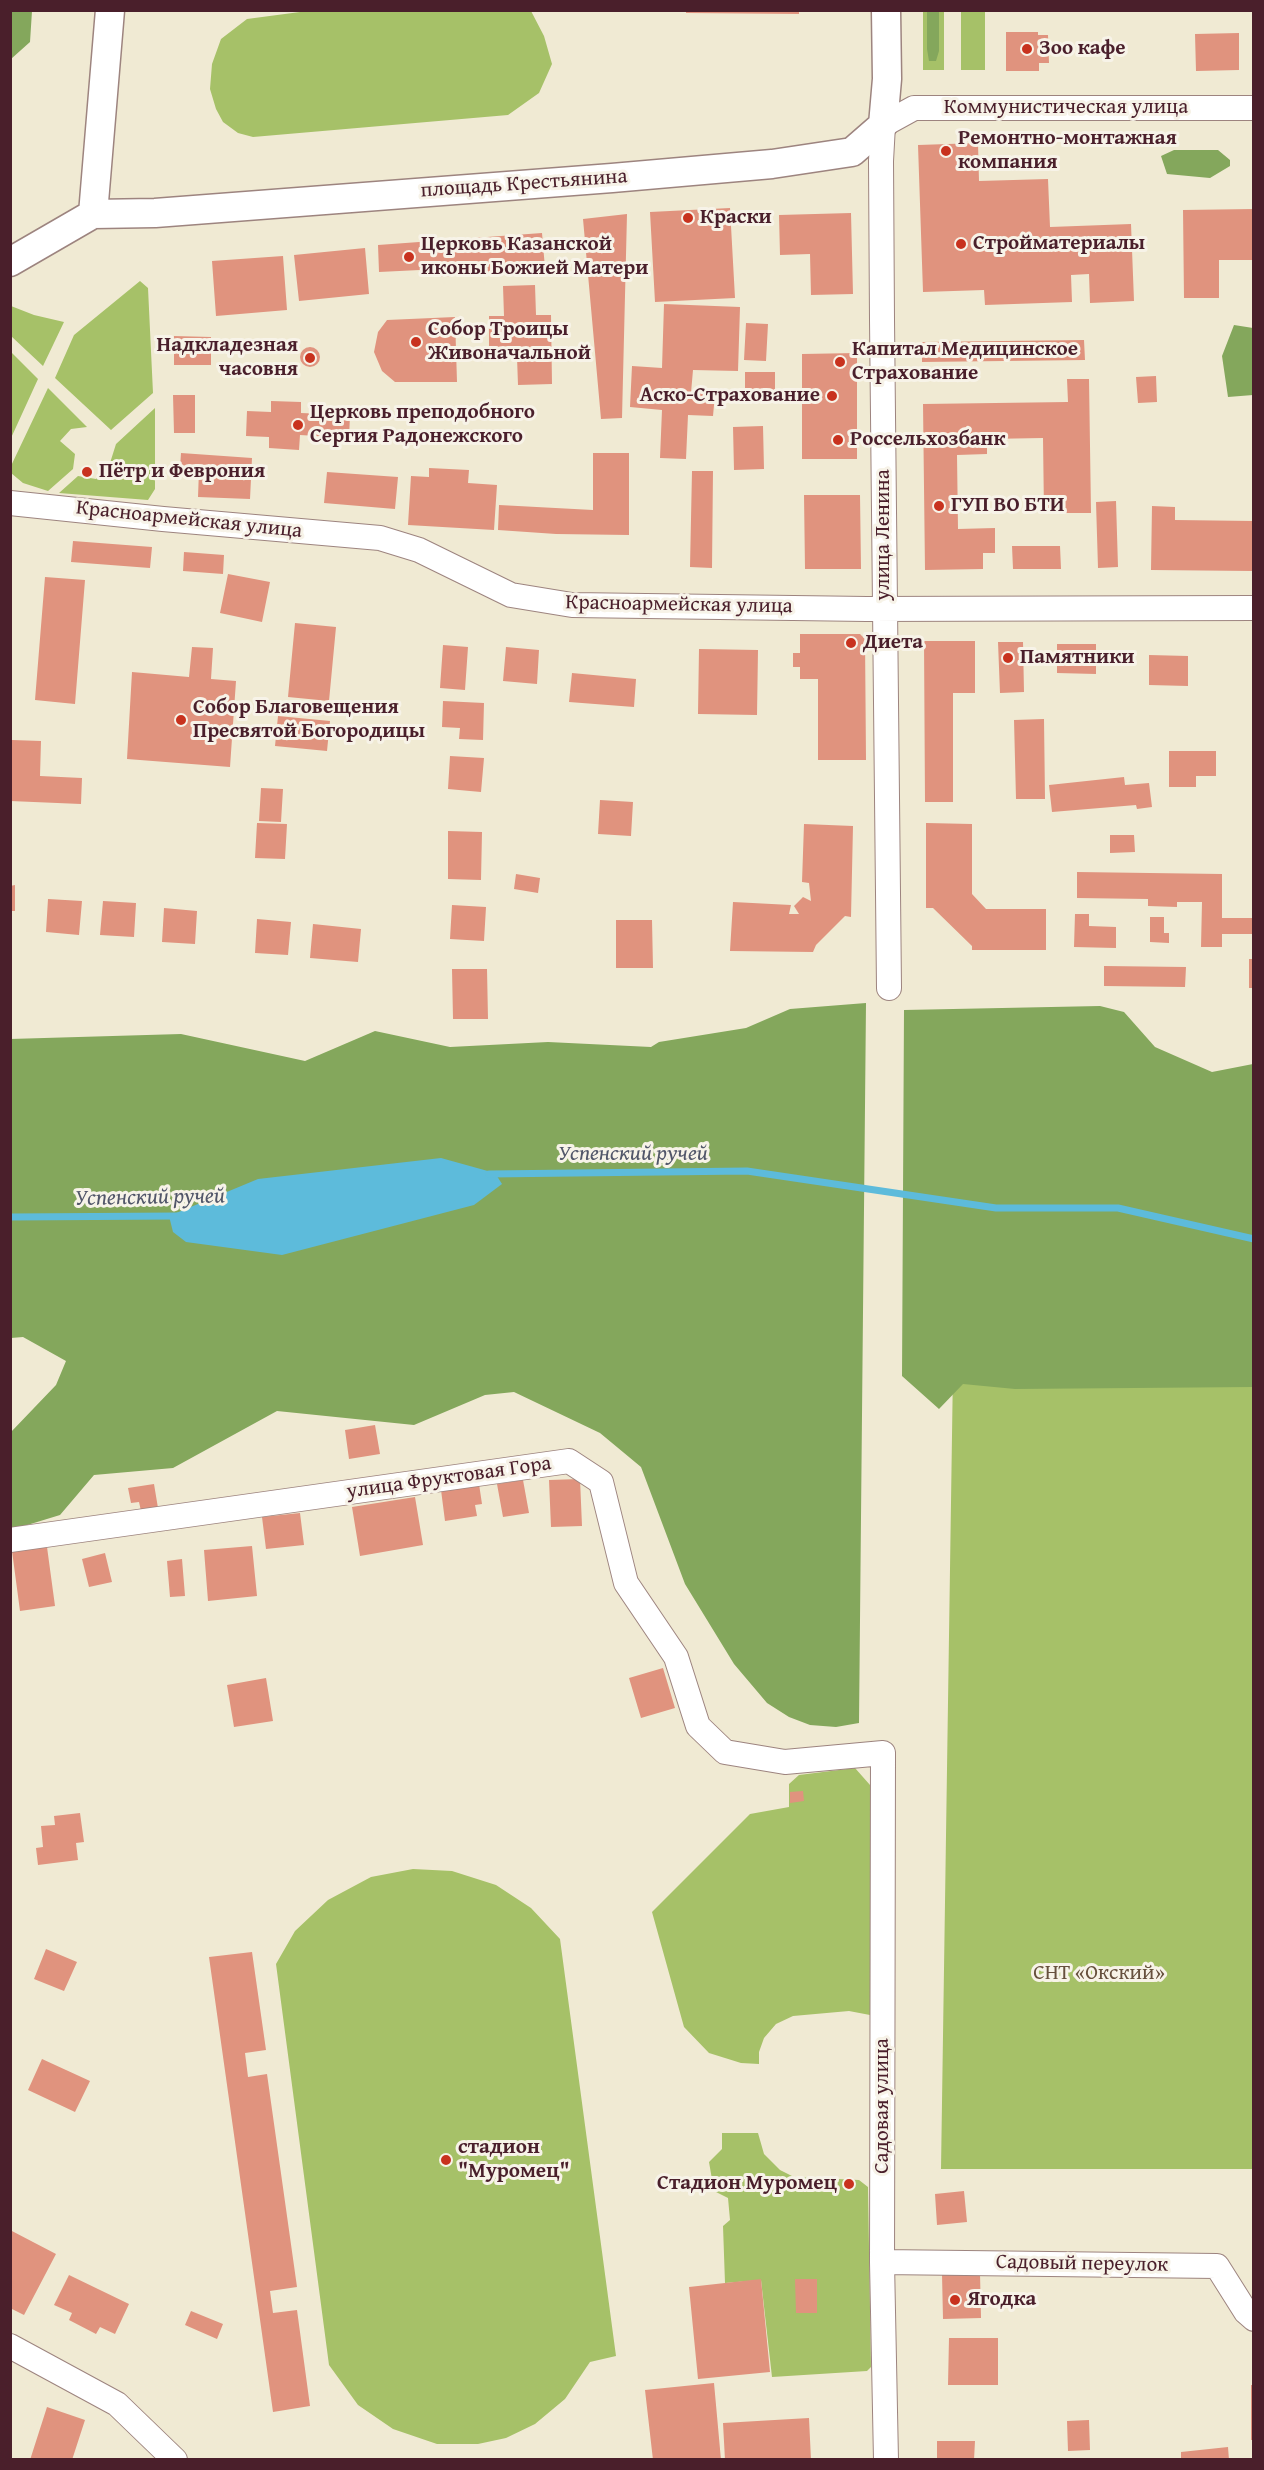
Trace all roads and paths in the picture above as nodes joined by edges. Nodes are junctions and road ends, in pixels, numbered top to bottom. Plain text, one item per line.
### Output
1 (110, 10) edge
2 (886, 10) edge
3 (1254, 108) edge
4 (883, 125) junction
5 (93, 214) junction
6 (10, 262) edge
7 (10, 503) edge
8 (1254, 608) edge
9 (884, 609) junction
10 (889, 988) dead end
11 (10, 1540) edge
12 (883, 1753) joint
13 (882, 2262) junction
14 (1254, 2319) edge
15 (10, 2346) edge
16 (176, 2460) edge
17 (886, 2460) edge

1 - 5 street
2 - 4 street, улица Ленина
3 - 4 street, Коммунистическая улица
4 - 5 street, площадь Крестьянина
4 - 9 street, улица Ленина
5 - 6 street
7 - 9 street, Красноармейская улица
8 - 9 street, Красноармейская улица
9 - 10 street, улица Ленина
11 - 12 street, улица Фруктовая Гора
12 - 13 street, Садовая улица
13 - 14 street, Садовый переулок
13 - 17 street, Садовая улица
15 - 16 street

